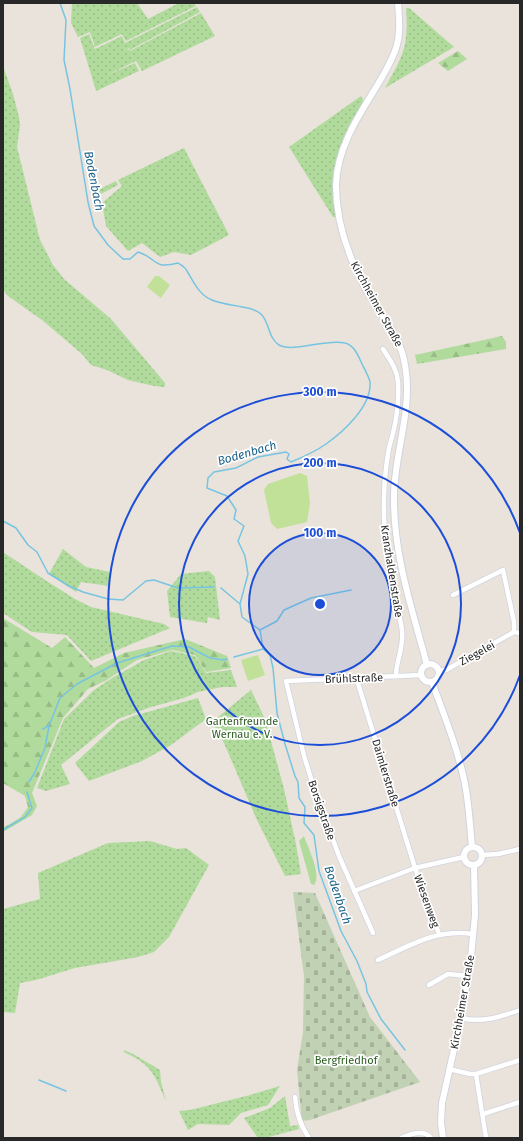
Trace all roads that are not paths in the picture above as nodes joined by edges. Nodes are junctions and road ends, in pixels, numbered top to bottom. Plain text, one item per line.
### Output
1 (398, 3) edge
2 (383, 349) dead end
3 (453, 595) dead end
4 (518, 632) edge
5 (427, 665) junction
6 (439, 671) junction
7 (422, 675) junction
8 (396, 676) junction
9 (356, 677) junction
10 (286, 681) joint
11 (432, 682) junction
12 (472, 848) junction
13 (520, 849) edge
14 (482, 855) junction
15 (464, 858) junction
16 (474, 865) junction
17 (415, 868) junction
18 (354, 891) junction
19 (373, 933) dead end
20 (439, 934) junction
21 (473, 934) junction
22 (378, 960) dead end
23 (468, 976) junction
24 (429, 985) dead end
25 (520, 1010) edge
26 (461, 1018) junction
27 (520, 1060) edge
28 (450, 1069) junction
29 (476, 1074) junction
30 (295, 1097) dead end
31 (520, 1102) edge
32 (483, 1114) junction
33 (309, 1138) edge
34 (401, 1138) edge
35 (431, 1138) edge
36 (443, 1138) edge
37 (486, 1138) edge

1 - 5 main road, Kirchheimer Straße
2 - 8 street, Kranzhaldenstraße
3 - 4 street
4 - 6 street, Ziegelei
5 - 6 main road
5 - 7 main road
6 - 11 main road
7 - 8 street, Brühlstraße
7 - 11 main road
8 - 9 street, Brühlstraße
9 - 10 street, Brühlstraße
9 - 17 street, Daimlerstraße
10 - 18 street, Borsigstraße
11 - 12 main road
12 - 14 main road
12 - 15 main road
13 - 14 street
14 - 16 main road
15 - 16 main road
15 - 17 street
16 - 21 main road, Kirchheimer Straße
17 - 18 street
17 - 20 street, Wiesenweg
18 - 19 street, Borsigstraße
20 - 21 street
20 - 22 street
21 - 23 main road, Kirchheimer Straße
23 - 24 street
23 - 26 main road, Kirchheimer Straße
25 - 26 street
26 - 28 main road, Kirchheimer Straße
27 - 29 street
28 - 29 street
28 - 36 main road, Kirchheimer Straße
29 - 32 street
30 - 33 street
31 - 32 street
32 - 37 street
34 - 35 street

